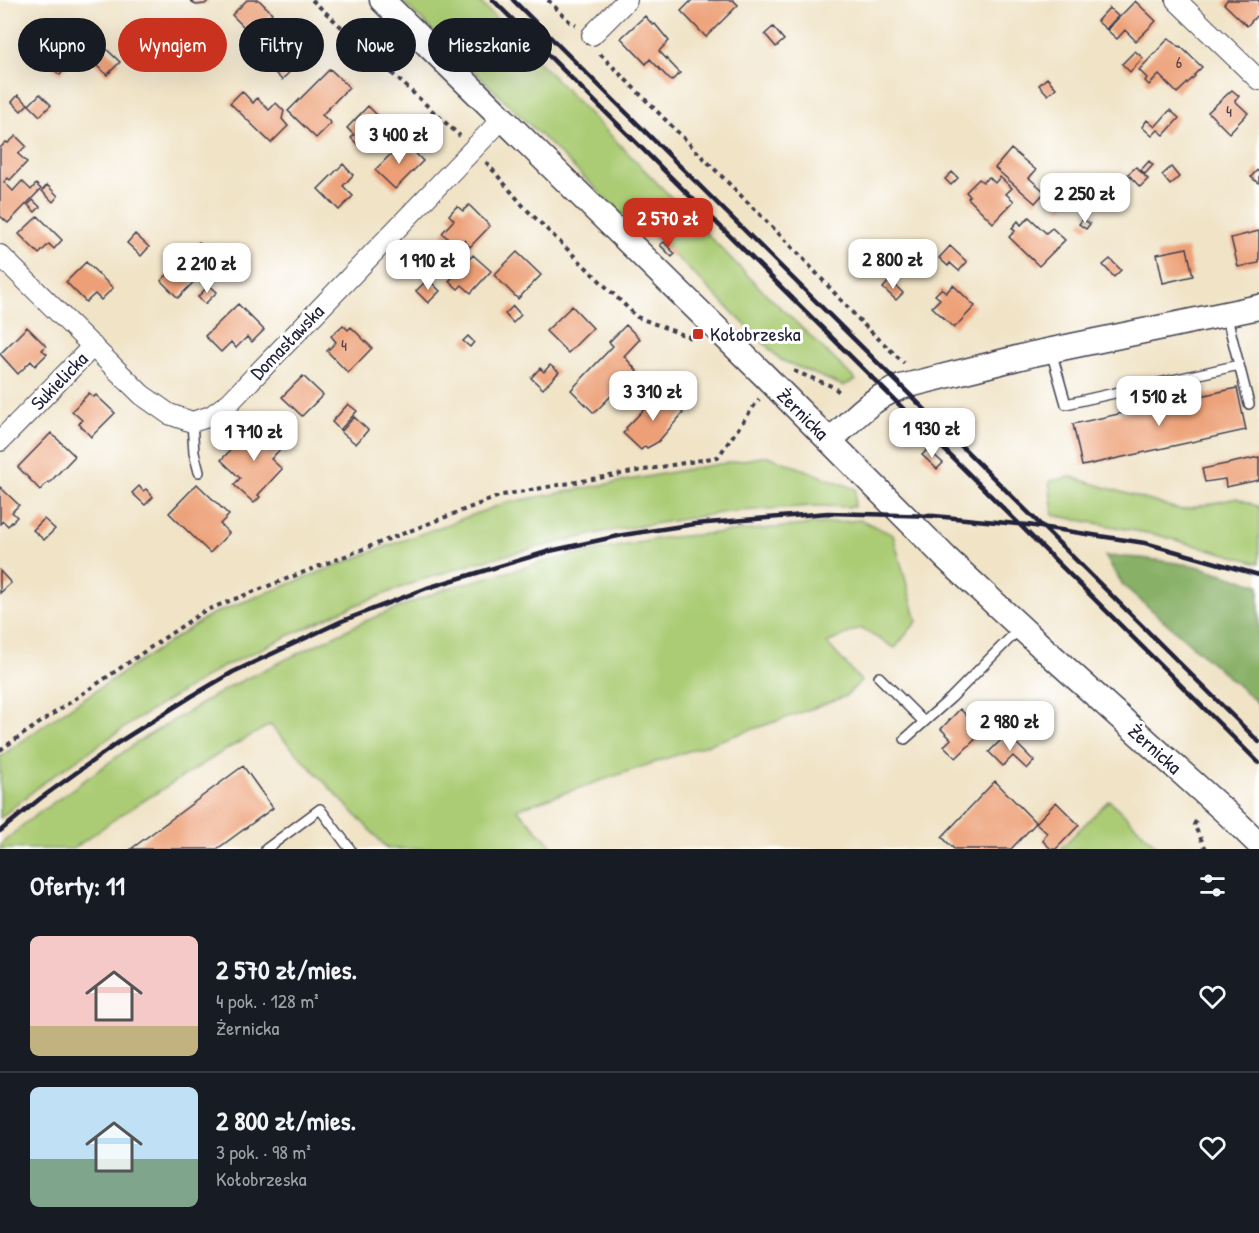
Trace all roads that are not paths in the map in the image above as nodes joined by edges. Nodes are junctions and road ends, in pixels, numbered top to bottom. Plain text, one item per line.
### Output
1 (382, 0) edge
2 (627, 0) edge
3 (1176, 0) edge
4 (592, 35) road end
5 (1259, 80) edge
6 (503, 118) junction
7 (0, 255) edge
8 (1259, 307) edge
9 (1226, 314) junction
10 (93, 346) junction
11 (1051, 351) junction
12 (1239, 365) junction
13 (1249, 404) dead end
14 (192, 422) junction
15 (0, 441) edge
16 (830, 441) junction
17 (199, 472) dead end
18 (1021, 627) junction
19 (879, 677) dead end
20 (924, 722) junction
21 (905, 739) dead end
22 (1259, 844) edge
23 (266, 849) edge
24 (350, 849) edge

1 - 6 street, Żernicka
2 - 4 street
3 - 5 street
6 - 14 street, Domasławska
6 - 16 street, Żernicka
7 - 10 street
8 - 9 street
9 - 11 street
9 - 12 lane
10 - 14 street
10 - 15 street, Sukielicka
11 - 12 lane
11 - 16 street
12 - 13 lane
14 - 17 lane
16 - 18 street, Żernicka
18 - 20 lane
18 - 22 street, Żernicka
19 - 20 lane
20 - 21 lane
23 - 24 lane

